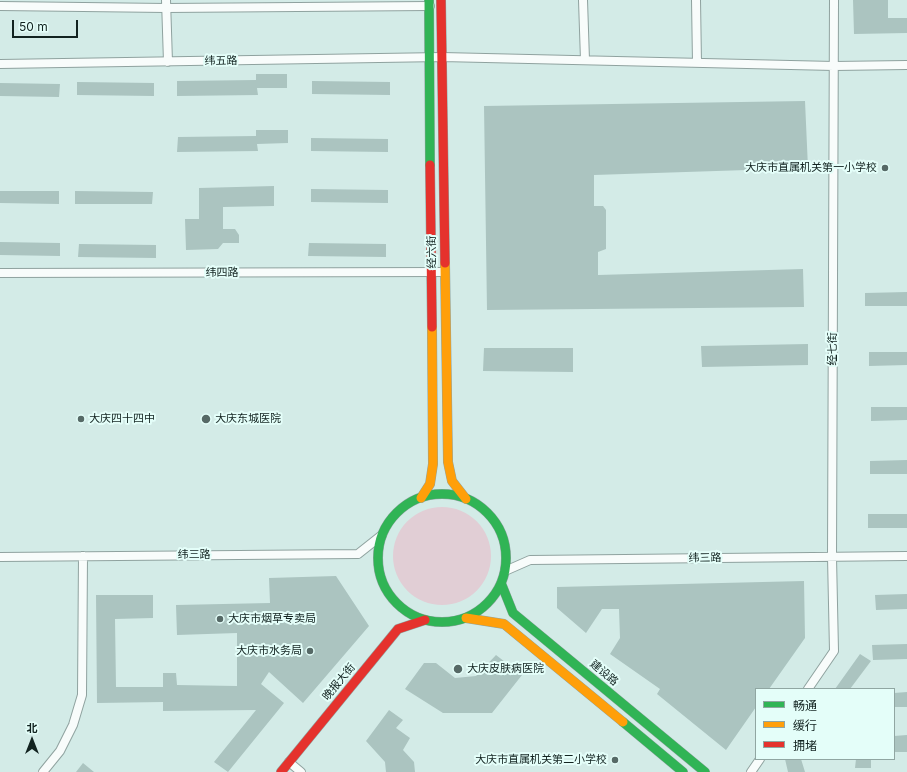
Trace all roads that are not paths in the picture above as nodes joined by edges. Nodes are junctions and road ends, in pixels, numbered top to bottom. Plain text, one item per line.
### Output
1 (441, 0) edge
2 (583, 0) edge
3 (696, 0) edge
4 (834, 0) edge
5 (429, 3) edge
6 (166, 4) edge
7 (0, 6) edge
8 (430, 58) junction
9 (442, 58) junction
10 (585, 60) junction
11 (168, 62) junction
12 (697, 63) junction
13 (0, 64) edge
14 (907, 65) edge
15 (834, 66) junction
16 (433, 272) junction
17 (445, 272) junction
18 (0, 273) edge
19 (421, 498) junction
20 (466, 499) junction
21 (382, 535) junction
22 (83, 556) junction
23 (907, 556) edge
24 (0, 557) edge
25 (832, 557) junction
26 (505, 571) junction
27 (501, 583) junction
28 (466, 618) junction
29 (425, 620) junction
30 (809, 688) edge
31 (759, 760) edge
32 (289, 762) junction
33 (43, 772) edge
34 (281, 772) edge
35 (301, 772) edge
36 (683, 772) edge
37 (705, 772) edge
38 (751, 772) edge

1 - 9 main road, 经六街
2 - 10 street
3 - 12 street
4 - 15 street, 经七街
5 - 6 street
5 - 8 main road, 经六街
6 - 7 street
6 - 11 street
8 - 9 street, 纬五路
8 - 11 street, 纬五路
8 - 16 main road, 经六街
9 - 10 street, 纬五路
9 - 17 main road, 经六街
10 - 12 street, 纬五路
11 - 13 street, 纬五路
12 - 15 street, 纬五路
14 - 15 street, 纬五路
15 - 25 street, 经七街
16 - 17 street, 纬四路
16 - 18 street, 纬四路
16 - 19 main road, 经六街
17 - 20 main road, 经六街
19 - 20 main road
19 - 21 main road
20 - 26 main road
21 - 22 street, 纬三路
21 - 29 main road
22 - 24 street, 纬三路
22 - 33 street
23 - 25 street, 纬三路
25 - 26 street, 纬三路
25 - 30 street, 经七街
26 - 27 main road
27 - 28 main road
27 - 37 main road, 建设路
28 - 29 main road
28 - 36 main road
29 - 32 main road, 晚报大街
31 - 38 street
32 - 34 main road, 晚报大街
32 - 35 street

